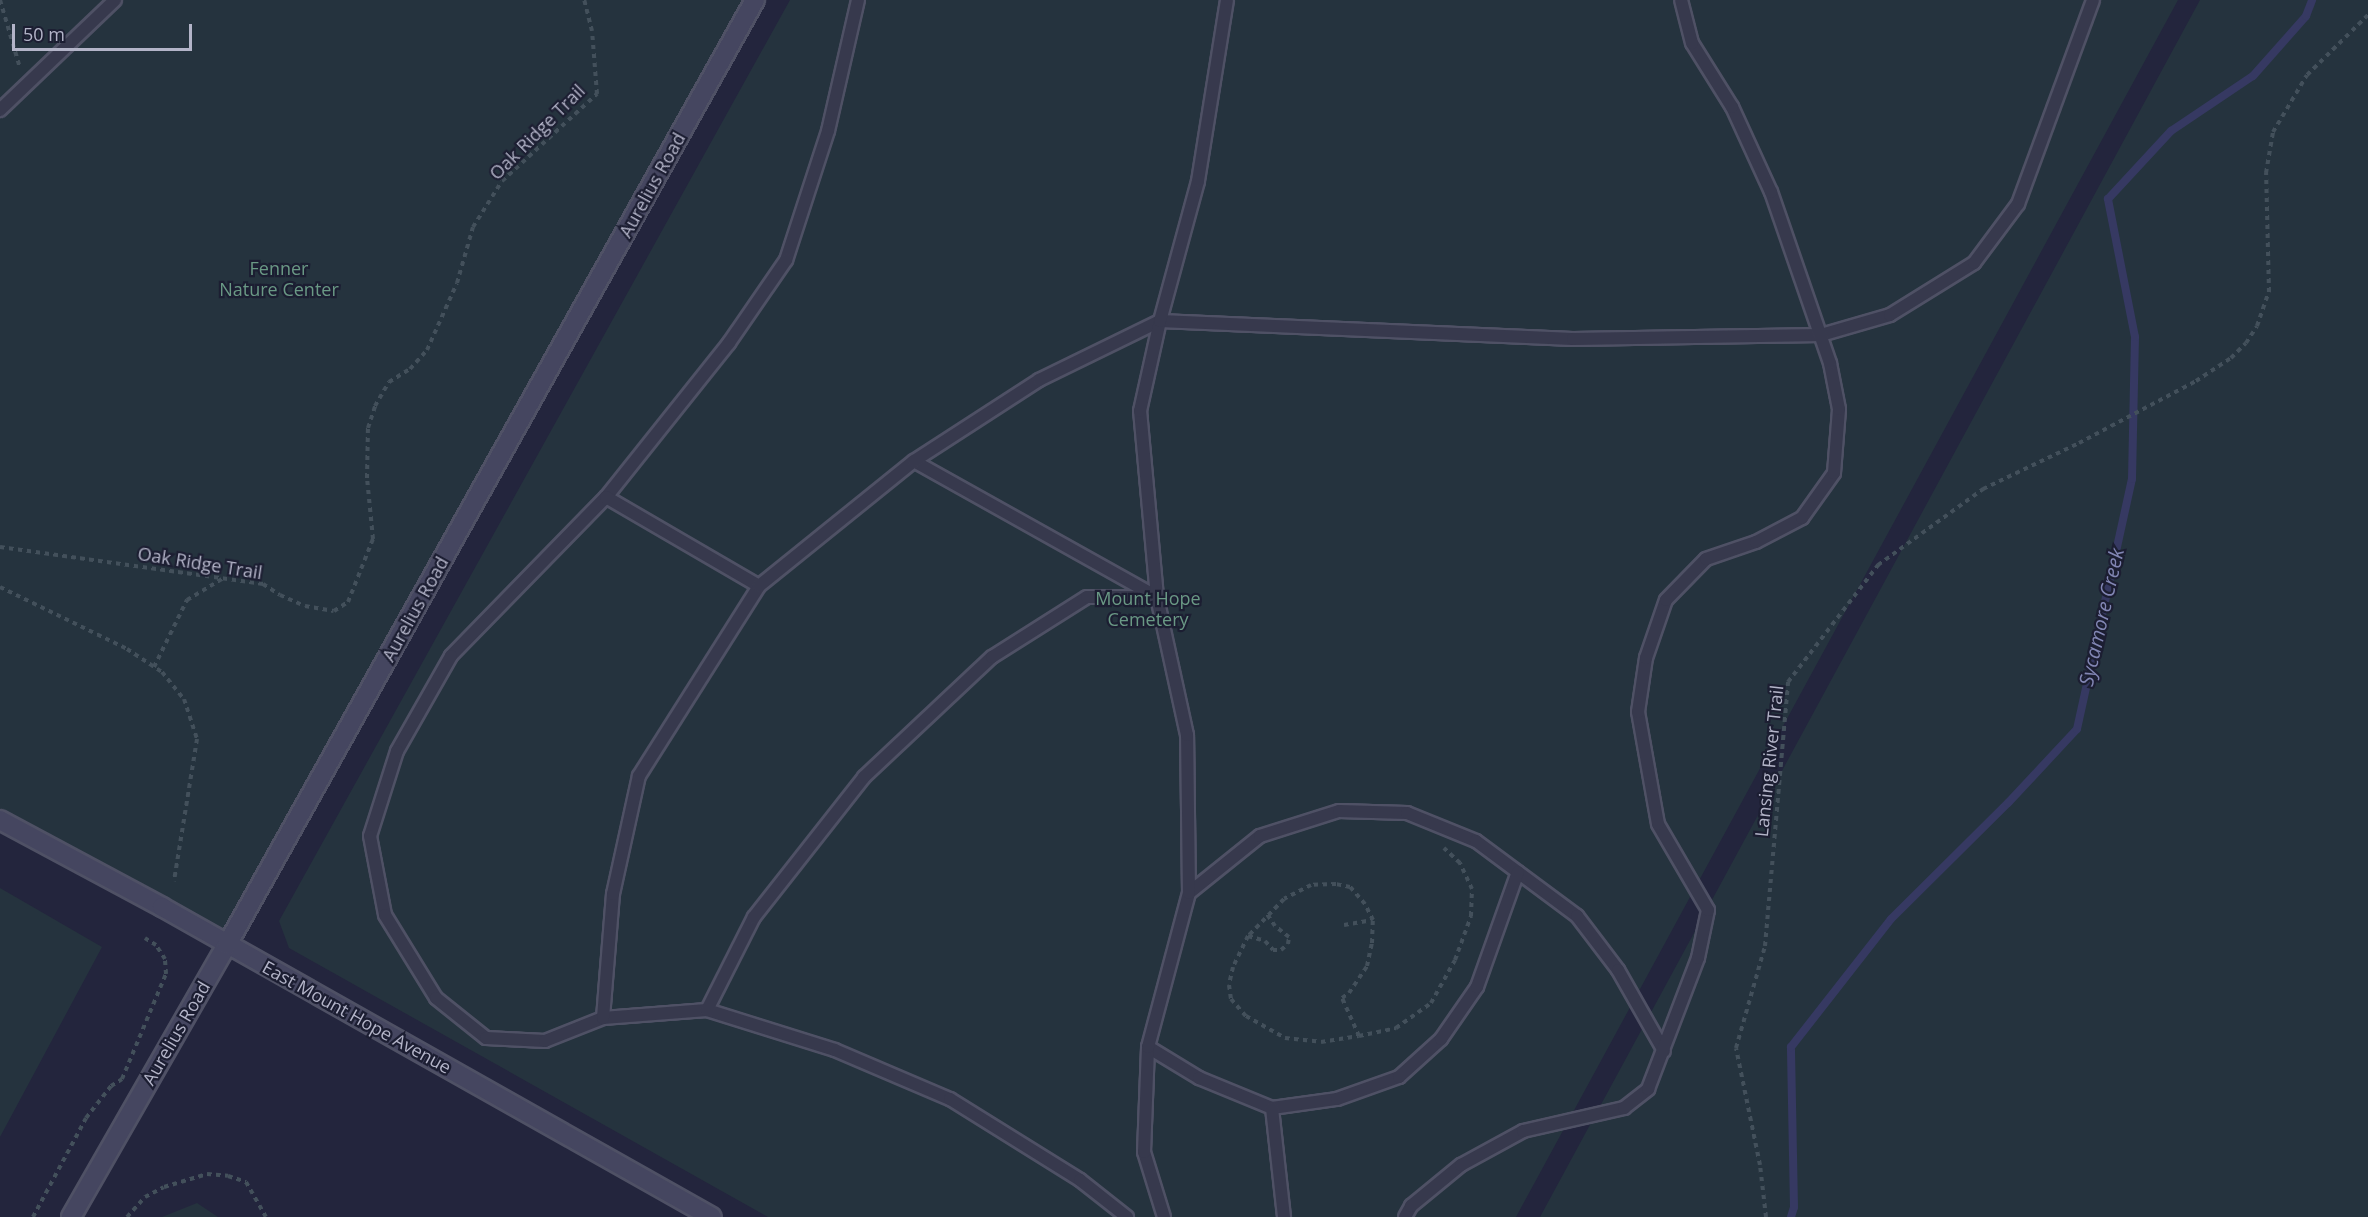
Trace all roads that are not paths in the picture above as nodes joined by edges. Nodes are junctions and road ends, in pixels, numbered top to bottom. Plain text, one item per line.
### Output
1 (115, 0) edge
2 (755, 0) edge
3 (858, 0) edge
4 (1227, 0) edge
5 (1681, 0) edge
6 (2093, 0) edge
7 (0, 110) edge
8 (1160, 321) junction
9 (1821, 335) junction
10 (914, 461) junction
11 (606, 496) junction
12 (759, 586) junction
13 (1157, 597) junction
14 (0, 820) edge
15 (1518, 872) junction
16 (1189, 893) junction
17 (227, 945) junction
18 (707, 1010) junction
19 (603, 1018) junction
20 (1148, 1047) junction
21 (1664, 1051) junction
22 (1272, 1108) junction
23 (71, 1217) edge
24 (712, 1217) edge
25 (1127, 1217) edge
26 (1164, 1217) edge
27 (1284, 1217) edge
28 (1405, 1217) edge

1 - 7 lane
2 - 17 street, Aurelius Road
3 - 11 lane
4 - 8 lane
5 - 9 lane
6 - 9 lane
8 - 9 lane
8 - 10 lane
8 - 13 lane
9 - 21 lane
10 - 12 lane
10 - 13 lane
11 - 12 lane
11 - 19 lane
12 - 19 lane
13 - 16 lane
13 - 18 lane
14 - 17 street, East Mount Hope Avenue
15 - 16 lane
15 - 21 lane
15 - 22 lane
16 - 20 lane
17 - 23 street, Aurelius Road
17 - 24 street, East Mount Hope Avenue
18 - 19 lane
18 - 25 lane
20 - 22 lane
20 - 26 lane
21 - 28 lane
22 - 27 lane

